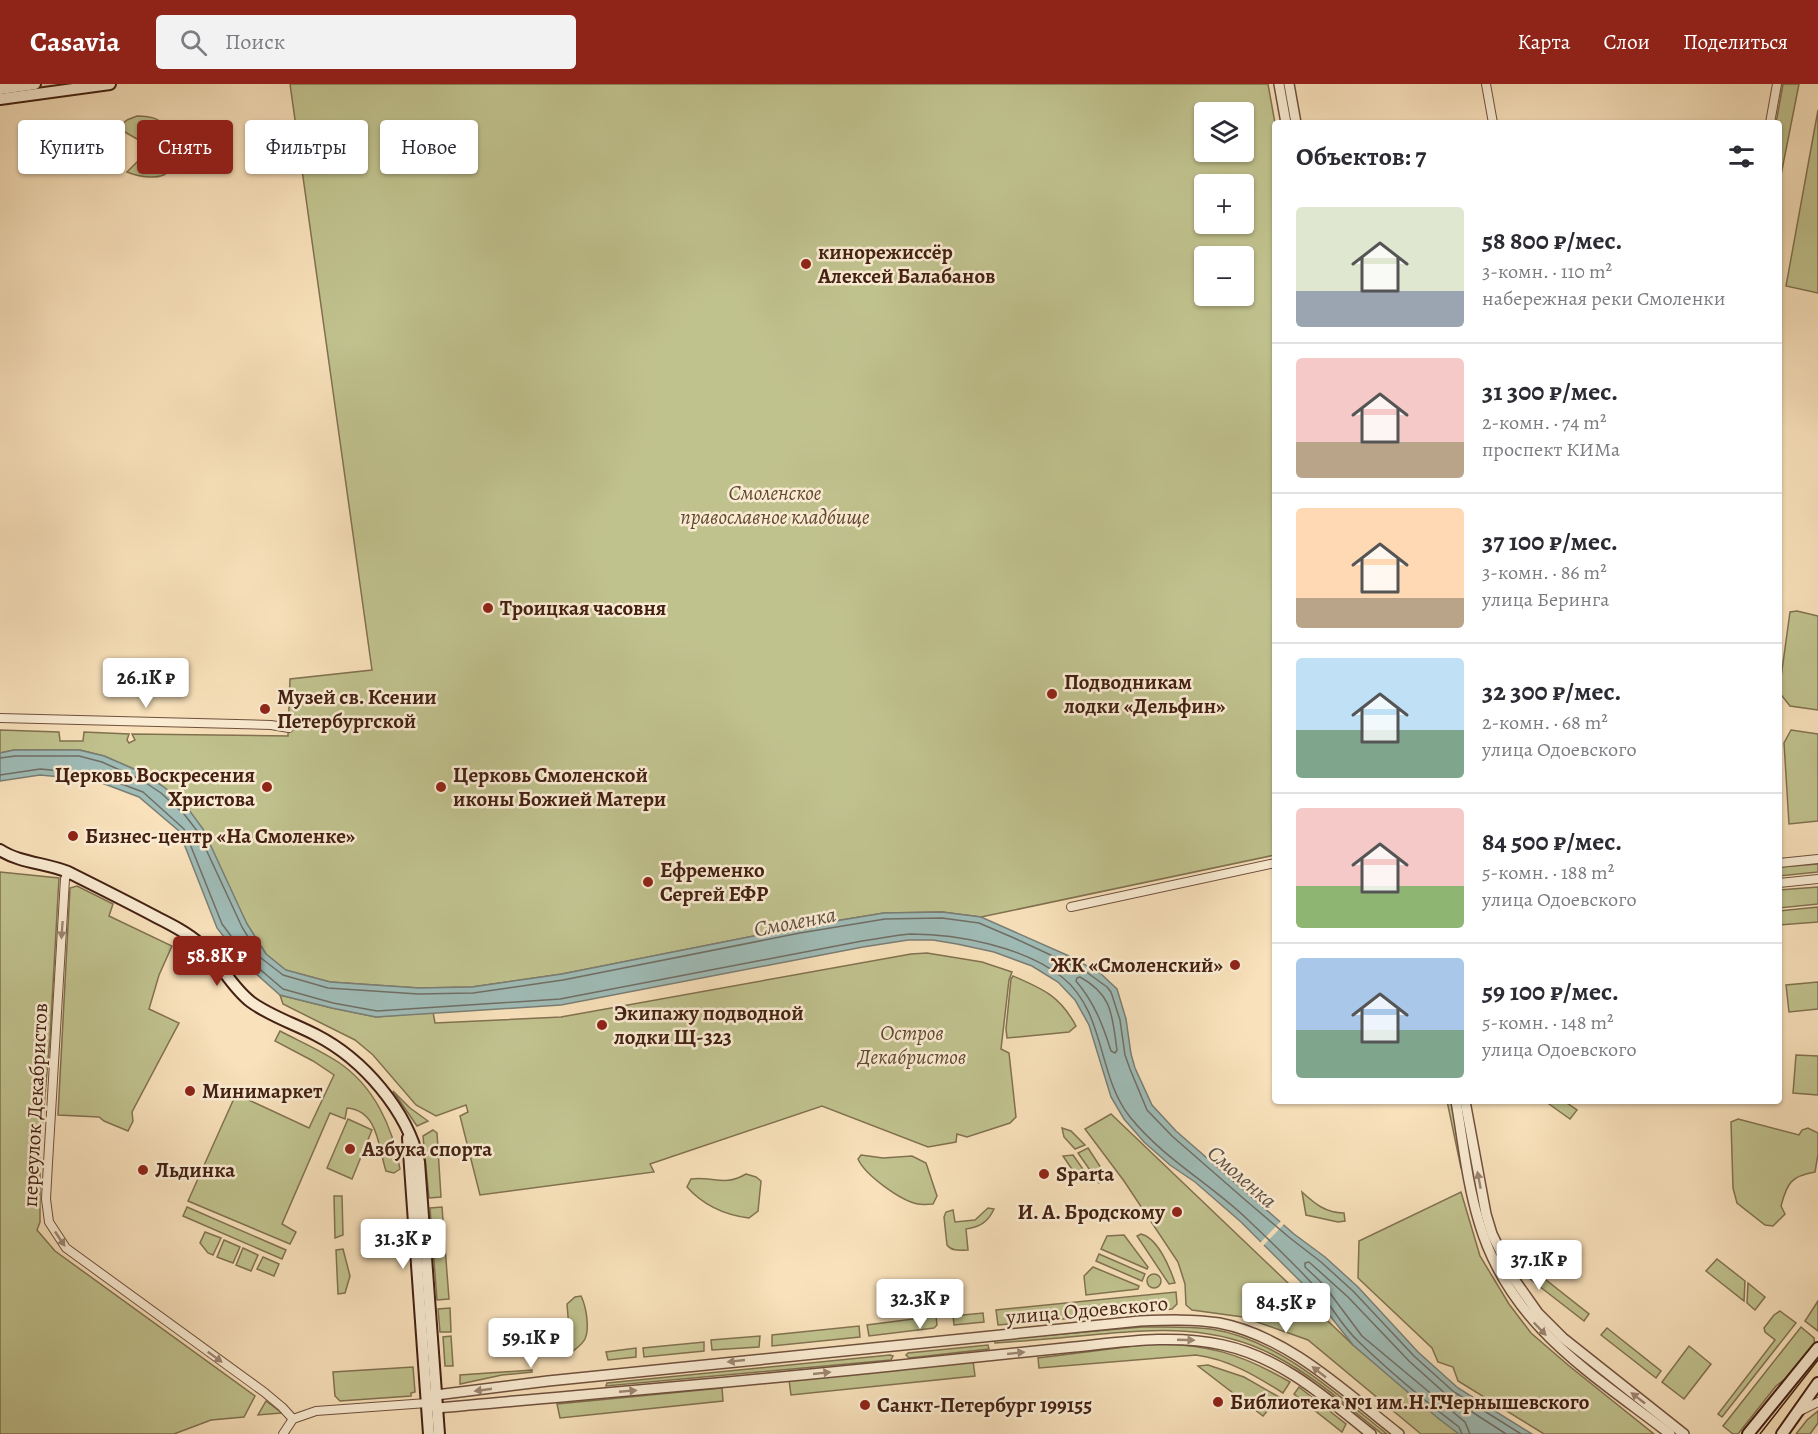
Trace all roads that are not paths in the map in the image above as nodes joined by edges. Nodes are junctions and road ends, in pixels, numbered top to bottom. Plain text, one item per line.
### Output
1 (36, 84) edge
2 (110, 84) edge
3 (1280, 84) edge
4 (1289, 84) edge
5 (1486, 84) edge
6 (1777, 84) edge
7 (91, 86) edge
8 (0, 89) edge
9 (0, 99) edge
10 (1286, 120) edge
11 (1295, 120) edge
12 (1492, 120) edge
13 (1771, 120) edge
14 (0, 718) edge
15 (288, 728) dead end
16 (0, 850) edge
17 (1818, 859) edge
18 (1782, 863) edge
19 (1272, 864) edge
20 (68, 872) junction
21 (1818, 879) edge
22 (1782, 883) edge
23 (1071, 907) dead end
24 (1456, 1104) edge
25 (1465, 1104) edge
26 (408, 1136) junction
27 (899, 1345) junction
28 (1818, 1348) edge
29 (901, 1365) junction
30 (599, 1375) junction
31 (1818, 1383) edge
32 (601, 1393) junction
33 (436, 1395) junction
34 (1818, 1402) edge
35 (427, 1403) junction
36 (437, 1408) junction
37 (1800, 1411) junction
38 (293, 1419) junction
39 (283, 1434) edge
40 (429, 1434) edge
41 (439, 1434) edge
42 (1371, 1434) edge
43 (1399, 1434) edge
44 (1670, 1434) edge
45 (1684, 1434) edge
46 (1749, 1434) edge
47 (1782, 1434) edge

1 - 8 main road
2 - 7 main road
3 - 10 street
4 - 11 street
5 - 12 street
6 - 13 street
7 - 9 main road
14 - 15 street
16 - 20 main road
17 - 18 street
19 - 23 street
20 - 26 main road
20 -> 38 street, переулок Декабристов
21 - 22 street
24 -> 44 street
45 -> 25 street
26 - 33 main road
26 - 35 main road
27 - 29 street
27 -> 30 street, улица Одоевского
43 -> 27 street, улица Одоевского
28 - 46 main road
32 -> 29 street, улица Одоевского
29 -> 42 street, улица Одоевского
30 - 32 street
30 -> 33 street, улица Одоевского
31 - 37 main road
32 - 36 street, улица Одоевского
33 - 35 street
33 - 36 main road
34 - 37 street
35 - 36 street
35 - 38 street
35 - 40 main road
36 - 41 main road
37 - 47 main road
38 - 39 street

